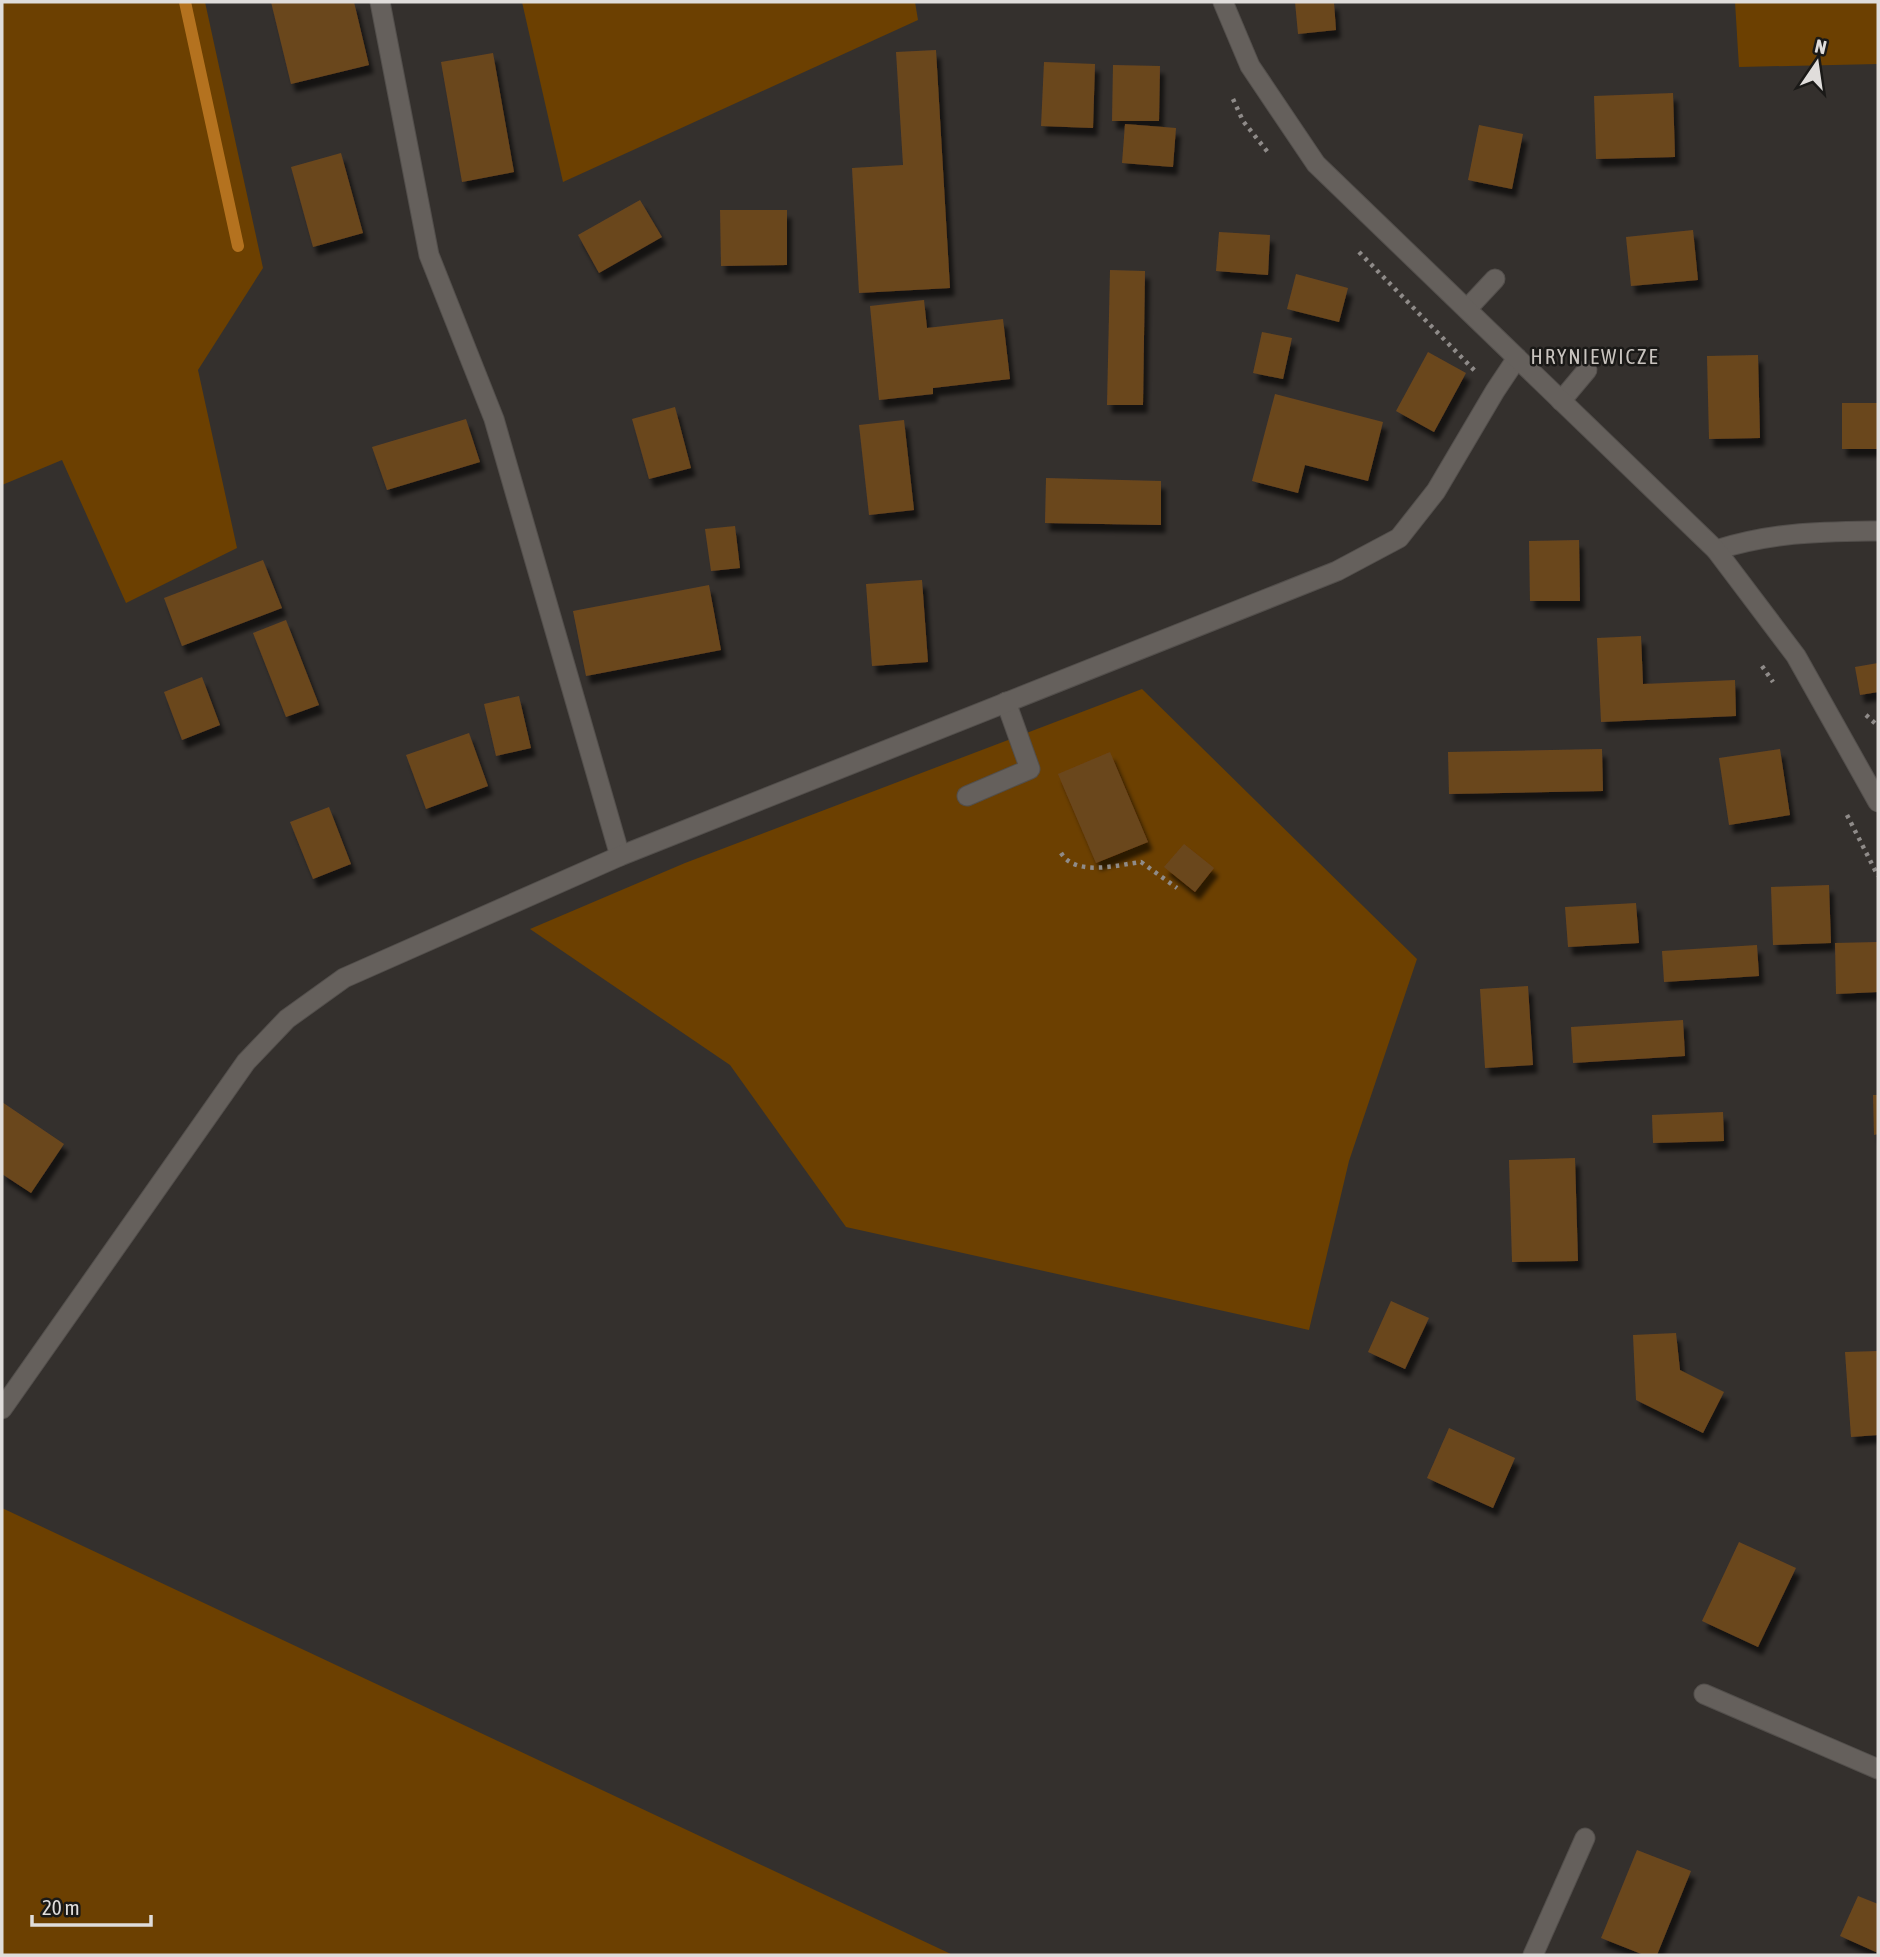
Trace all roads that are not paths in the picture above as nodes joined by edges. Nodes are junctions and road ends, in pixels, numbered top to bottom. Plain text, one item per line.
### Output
1 (380, 2) edge
2 (1223, 2) edge
3 (1495, 279) dead end
4 (1467, 309) junction
5 (1517, 358) junction
6 (1587, 370) dead end
7 (1561, 401) junction
8 (1878, 531) edge
9 (1716, 550) junction
10 (1006, 702) junction
11 (1877, 795) edge
12 (967, 796) dead end
13 (620, 856) junction
14 (2, 1409) edge
15 (1704, 1694) dead end
16 (1878, 1769) edge
17 (1585, 1838) dead end
18 (1533, 1955) edge

1 - 13 street
2 - 4 street
3 - 4 street
4 - 5 street
5 - 7 street
5 - 10 street
6 - 7 street
7 - 9 street
8 - 9 street
9 - 11 street
10 - 12 street
10 - 13 street
13 - 14 street
15 - 16 street
17 - 18 street

